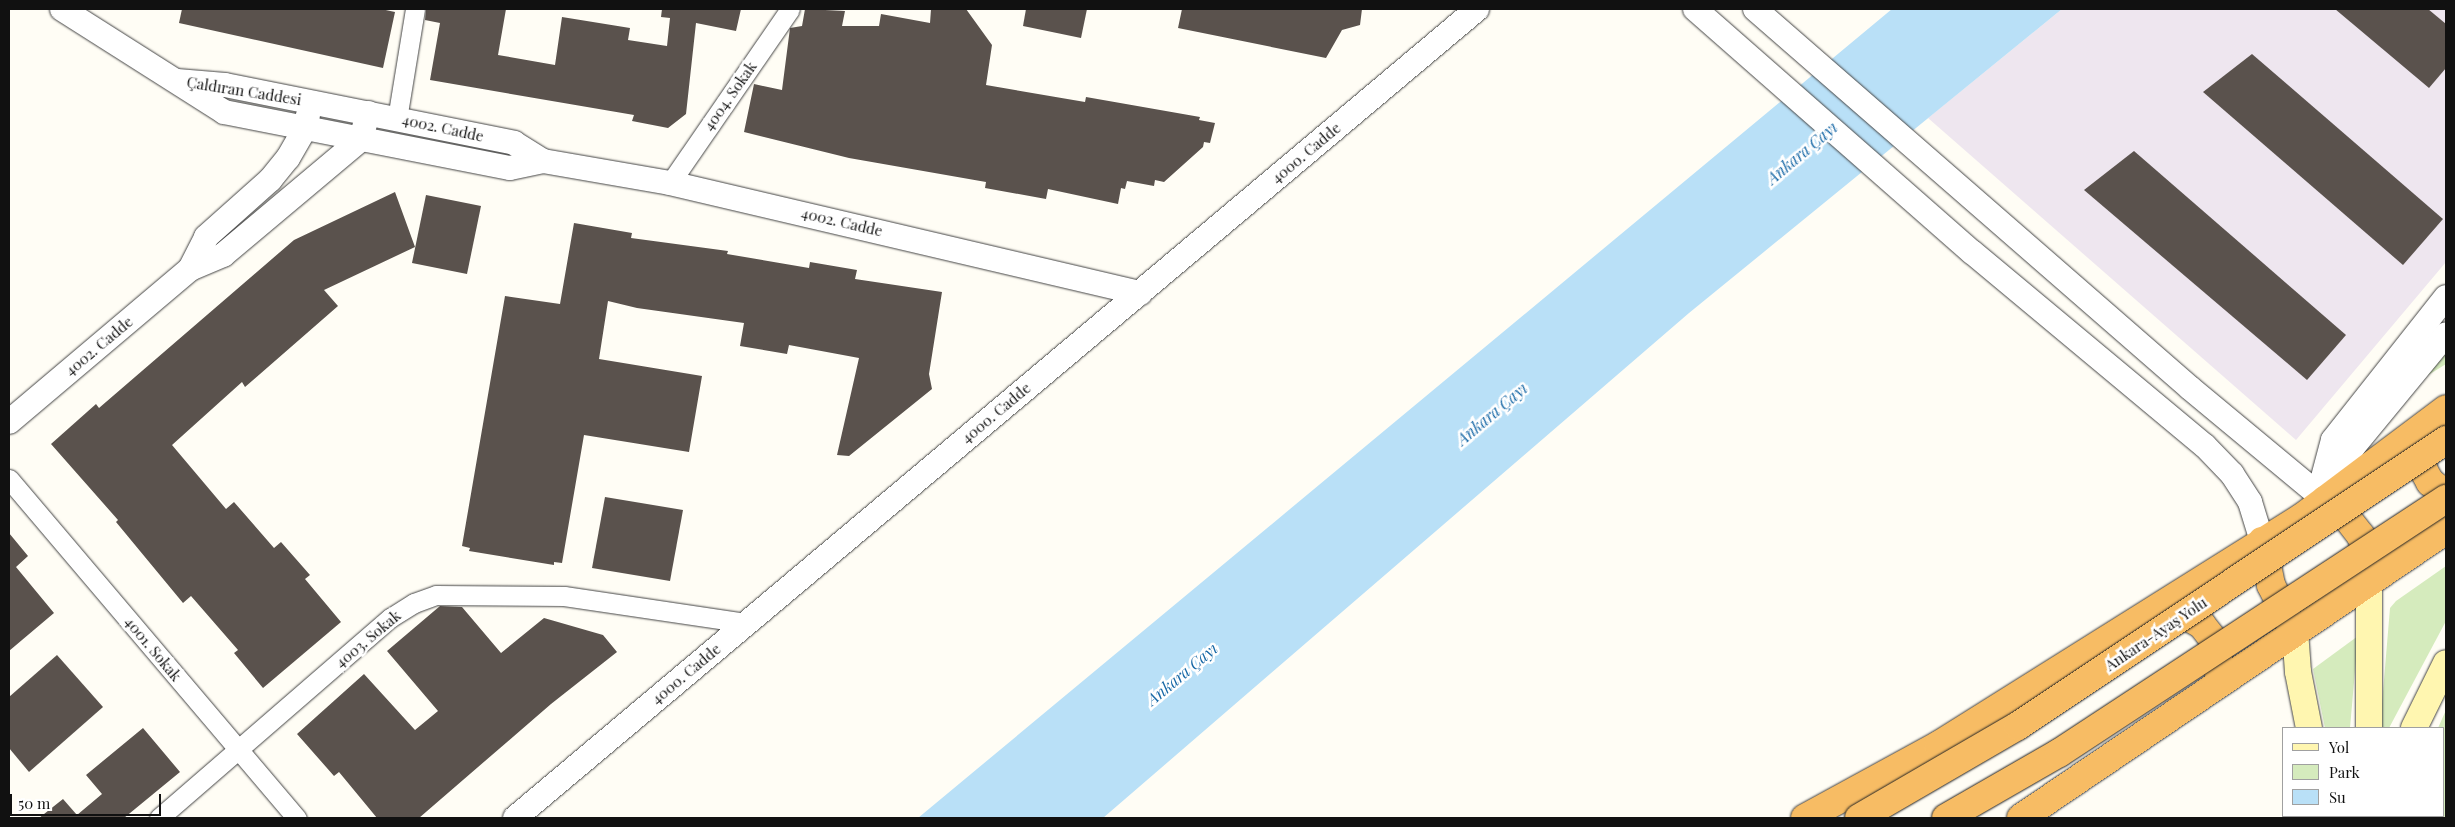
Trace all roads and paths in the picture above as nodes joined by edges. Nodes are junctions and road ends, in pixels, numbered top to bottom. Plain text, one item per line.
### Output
1 (62, 9) edge
2 (415, 9) edge
3 (790, 9) edge
4 (1477, 9) edge
5 (1695, 9) edge
6 (1755, 9) edge
7 (178, 81) junction
8 (311, 101) junction
9 (368, 113) junction
10 (397, 119) junction
11 (305, 128) junction
12 (362, 139) junction
13 (543, 161) junction
14 (670, 183) junction
15 (190, 269) junction
16 (1140, 293) junction
17 (2446, 297) edge
18 (2446, 334) edge
19 (2445, 410) edge
20 (9, 422) edge
21 (2446, 440) edge
22 (9, 479) edge
23 (2446, 494) edge
24 (2446, 499) edge
25 (2326, 500) junction
26 (2446, 530) edge
27 (2262, 541) junction
28 (2369, 582) junction
29 (2153, 611) junction
30 (747, 623) junction
31 (2295, 630) junction
32 (2446, 663) edge
33 (2214, 689) junction
34 (2309, 727) edge
35 (2369, 727) edge
36 (2414, 727) edge
37 (239, 750) junction
38 (159, 818) edge
39 (297, 818) edge
40 (515, 818) edge
41 (1805, 818) edge
42 (1859, 818) edge
43 (1946, 818) edge
44 (2021, 818) edge

1 - 7 street, Çaldıran Caddesi
2 - 10 street
3 - 14 street, 4004. Sokak
4 - 16 street, 4000. Cadde
5 - 27 street
6 - 25 street
7 - 8 street, Çaldıran Caddesi
7 - 11 street, Çaldıran Caddesi
8 - 9 street, 4002. Cadde
8 - 11 street, 4002. Cadde
9 - 10 street, 4002. Cadde
9 - 12 street
10 - 13 street, 4002. Cadde
11 - 12 street, 4002. Cadde
11 - 15 street, 4002. Cadde
12 - 13 street, 4002. Cadde
12 - 15 street, 4002. Cadde
13 - 14 street, 4002. Cadde
14 - 16 street, 4002. Cadde
15 - 20 street, 4002. Cadde
16 - 30 street, 4000. Cadde
17 - 25 street
18 - 25 street
19 - 23 highway
19 - 25 highway
21 - 42 highway, Ankara-Ayaş Yolu, bridge
22 - 37 street, 4001. Sokak
24 - 43 highway, bridge
25 - 27 highway
25 - 28 highway
26 - 28 highway
27 - 29 highway
27 - 31 highway
28 - 31 highway
28 - 35 main road
29 - 33 highway
29 - 41 highway
30 - 37 street, 4003. Sokak
30 - 40 street, 4000. Cadde
31 - 33 highway
31 - 34 main road
32 - 36 main road
33 - 44 highway
37 - 38 street, 4003. Sokak
37 - 39 street, 4001. Sokak

